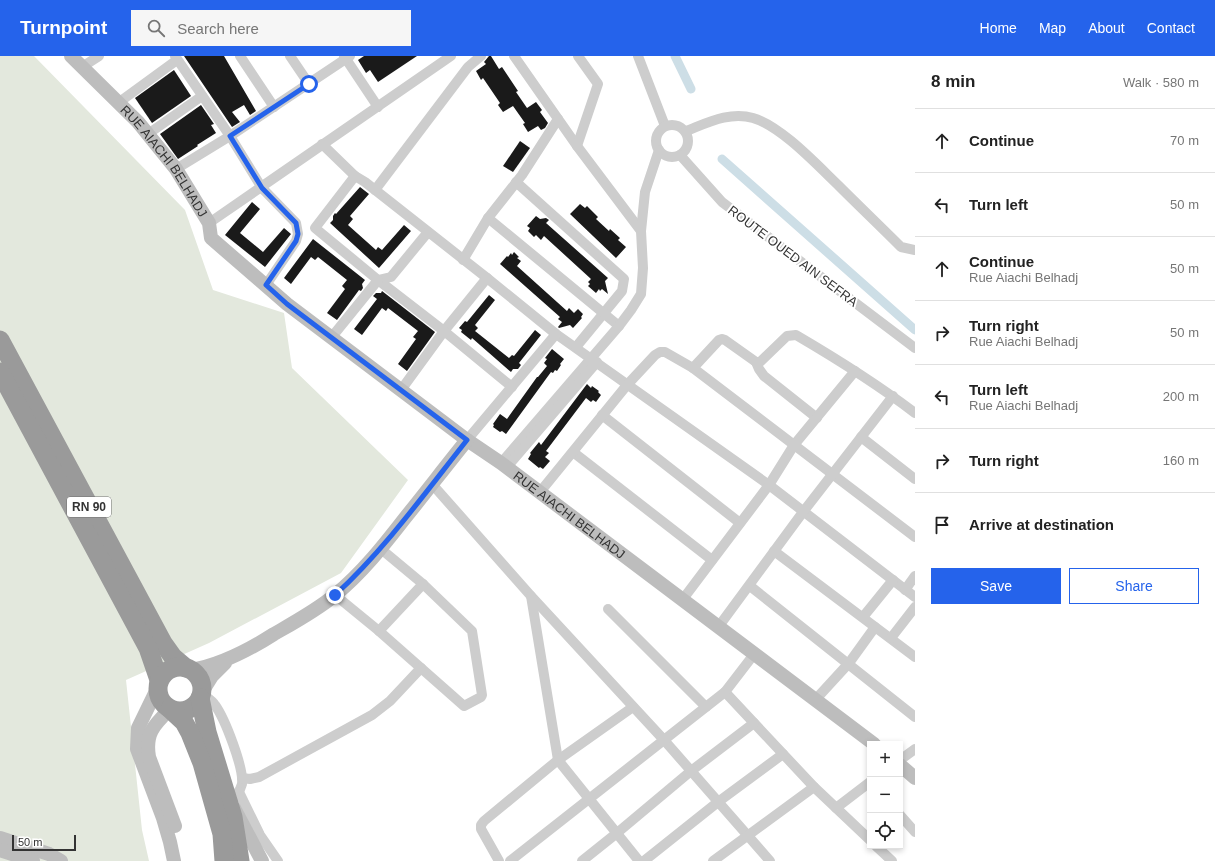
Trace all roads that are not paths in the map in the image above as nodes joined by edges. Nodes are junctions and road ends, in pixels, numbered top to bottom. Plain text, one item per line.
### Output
1 (71, 56) edge
2 (98, 56) edge
3 (240, 56) edge
4 (290, 56) edge
5 (451, 56) edge
6 (481, 56) edge
7 (514, 56) edge
8 (578, 56) edge
9 (638, 56) edge
10 (346, 57) edge
11 (176, 58) edge
12 (82, 67) junction
13 (309, 84) junction
14 (202, 96) junction
15 (118, 103) junction
16 (274, 107) junction
17 (378, 107) junction
18 (558, 119) junction
19 (665, 126) junction
20 (686, 131) junction
21 (148, 134) junction
22 (230, 136) junction
23 (322, 144) junction
24 (577, 146) junction
25 (659, 150) junction
26 (680, 155) junction
27 (176, 169) junction
28 (355, 176) junction
29 (516, 182) junction
30 (262, 188) junction
31 (375, 190) junction
32 (488, 218) junction
33 (209, 223) junction
34 (641, 230) junction
35 (428, 232) junction
36 (915, 250) edge
37 (464, 260) junction
38 (487, 278) junction
39 (378, 280) junction
40 (266, 285) junction
41 (604, 314) junction
42 (619, 326) junction
43 (444, 331) junction
44 (556, 334) junction
45 (332, 338) junction
46 (0, 340) edge
47 (576, 348) junction
48 (915, 348) edge
49 (594, 360) junction
50 (756, 362) junction
51 (693, 368) junction
52 (855, 371) junction
53 (0, 372) edge
54 (627, 385) junction
55 (512, 387) junction
56 (401, 390) junction
57 (893, 396) junction
58 (915, 413) edge
59 (602, 415) junction
60 (817, 418) junction
61 (861, 437) junction
62 (467, 440) junction
63 (794, 445) junction
64 (573, 452) junction
65 (504, 465) junction
66 (832, 474) junction
67 (915, 479) edge
68 (432, 484) junction
69 (769, 485) junction
70 (540, 492) junction
71 (803, 512) junction
72 (740, 523) junction
73 (915, 538) edge
74 (381, 549) junction
75 (774, 551) junction
76 (712, 560) junction
77 (915, 576) edge
78 (893, 580) junction
79 (423, 584) junction
80 (750, 586) junction
81 (905, 590) junction
82 (335, 595) junction
83 (531, 596) junction
84 (915, 597) edge
85 (683, 599) junction
86 (915, 607) edge
87 (608, 609) dead end
88 (863, 617) junction
89 (719, 626) junction
90 (875, 627) junction
91 (379, 631) junction
92 (891, 638) junction
93 (755, 653) junction
94 (915, 657) edge
95 (230, 658) junction
96 (849, 663) junction
97 (421, 668) junction
98 (189, 669) junction
99 (158, 685) junction
100 (725, 692) junction
101 (201, 694) junction
102 (816, 699) junction
103 (633, 707) junction
104 (706, 707) junction
105 (170, 709) junction
106 (915, 717) edge
107 (754, 723) junction
108 (664, 740) junction
109 (870, 741) edge
110 (915, 748) edge
111 (783, 754) junction
112 (903, 758) edge
113 (558, 760) junction
114 (903, 768) edge
115 (691, 771) junction
116 (242, 778) junction
117 (915, 778) edge
118 (867, 784) edge
119 (814, 787) junction
120 (589, 798) junction
121 (233, 799) junction
122 (718, 802) junction
123 (836, 808) junction
124 (903, 818) edge
125 (915, 832) edge
126 (617, 833) junction
127 (748, 835) junction
128 (867, 837) edge
129 (0, 838) edge
130 (879, 849) edge
131 (0, 850) edge
132 (33, 861) edge
133 (61, 861) edge
134 (174, 861) edge
135 (184, 861) edge
136 (224, 861) edge
137 (240, 861) edge
138 (262, 861) edge
139 (278, 861) edge
140 (499, 861) edge
141 (510, 861) edge
142 (582, 861) edge
143 (639, 861) edge
144 (644, 861) edge
145 (713, 861) edge
146 (770, 861) edge
147 (892, 861) edge

1 - 12 street, RUE AIACHI BELHADJ
2 - 12 street
3 - 16 street
4 - 13 street
5 - 17 street
6 - 31 street
7 - 18 street
8 - 24 street
9 - 19 street
10 - 13 street
10 - 17 street
11 - 14 street
11 - 15 street
12 - 15 street, RUE AIACHI BELHADJ
13 - 16 street
14 - 21 street
14 - 22 street
15 - 21 street, RUE AIACHI BELHADJ
16 - 22 street
17 - 23 street
18 - 24 street
18 - 29 street
19 - 20 street
19 - 25 street
20 - 26 street
20 - 36 street
21 - 27 street, RUE AIACHI BELHADJ
22 - 27 street
22 - 30 street
23 - 28 street
23 - 30 street
24 - 34 street
25 - 26 street
25 - 34 street
26 - 48 street, ROUTE OUED AIN SEFRA
27 - 33 street, RUE AIACHI BELHADJ
28 - 31 street
28 - 39 street
29 - 32 street
29 - 41 street
30 - 33 street
30 - 40 street
31 - 35 street
32 - 37 street
32 - 41 street
33 - 40 street, RUE AIACHI BELHADJ
34 - 42 street
35 - 37 street
35 - 39 street
37 - 38 street
38 - 43 street
38 - 44 street
39 - 43 street
39 - 45 street
40 - 45 street, RUE AIACHI BELHADJ
41 - 42 street
41 - 47 street
42 - 49 street
43 - 55 street
43 - 56 street
44 - 47 street
44 - 55 street
45 - 56 street, RUE AIACHI BELHADJ
46 - 98 highway, RN 90
47 - 49 street
49 - 54 street
49 - 65 street
50 - 51 street
50 - 52 street
50 - 60 street
51 - 54 street
51 - 63 street
52 - 57 street
52 - 60 street
53 - 99 highway, RN 90
54 - 59 street
54 - 69 street
55 - 62 street
56 - 62 street, RUE AIACHI BELHADJ
57 - 58 street
57 - 61 street
59 - 64 street
59 - 72 street
60 - 63 street
61 - 66 street
61 - 67 street
62 - 65 street, RUE AIACHI BELHADJ
62 - 68 street
63 - 66 street
63 - 69 street
64 - 70 street
64 - 76 street
65 - 70 street, RUE AIACHI BELHADJ
66 - 71 street
66 - 73 street
68 - 74 street
68 - 83 street
69 - 71 street
69 - 72 street
70 - 85 street, RUE AIACHI BELHADJ
71 - 75 street
71 - 78 street
72 - 76 street
74 - 79 street
74 - 82 street
75 - 80 street
75 - 88 street
76 - 85 street
77 - 81 street
78 - 81 street
78 - 88 street
79 - 91 street
79 - 97 street
80 - 89 street
80 - 96 street
81 - 84 street
82 - 91 street
82 - 95 street
83 - 103 street
83 - 113 street
85 - 89 street, RUE AIACHI BELHADJ
86 - 92 street
87 - 104 street
88 - 90 street
89 - 93 street, RUE AIACHI BELHADJ
90 - 92 street
90 - 96 street
91 - 97 street
92 - 94 street
93 - 100 street
93 - 102 street, RUE AIACHI BELHADJ
95 - 98 street
95 - 101 street
96 - 102 street
96 - 106 street
97 - 116 street
98 - 99 highway
98 - 101 highway
99 - 105 highway
99 - 134 street
100 - 104 street
100 - 107 street
101 - 105 highway
101 - 116 street
101 - 121 highway
102 - 109 street, RUE AIACHI BELHADJ
103 - 108 street
103 - 113 street
104 - 108 street
105 - 135 street
105 - 136 highway
107 - 111 street
107 - 115 street
108 - 115 street
108 - 120 street
110 - 112 street
111 - 119 street
111 - 122 street
113 - 120 street
113 - 140 street
114 - 117 street
115 - 122 street
115 - 126 street
116 - 121 street
118 - 123 street
119 - 123 street
119 - 127 street
120 - 126 street
120 - 141 street
121 - 137 highway
121 - 138 street
121 - 139 street
122 - 127 street
122 - 144 street
123 - 128 street
124 - 125 street
126 - 142 street
126 - 143 street
127 - 145 street
127 - 146 street
129 - 133 street
130 - 147 street
131 - 132 street

